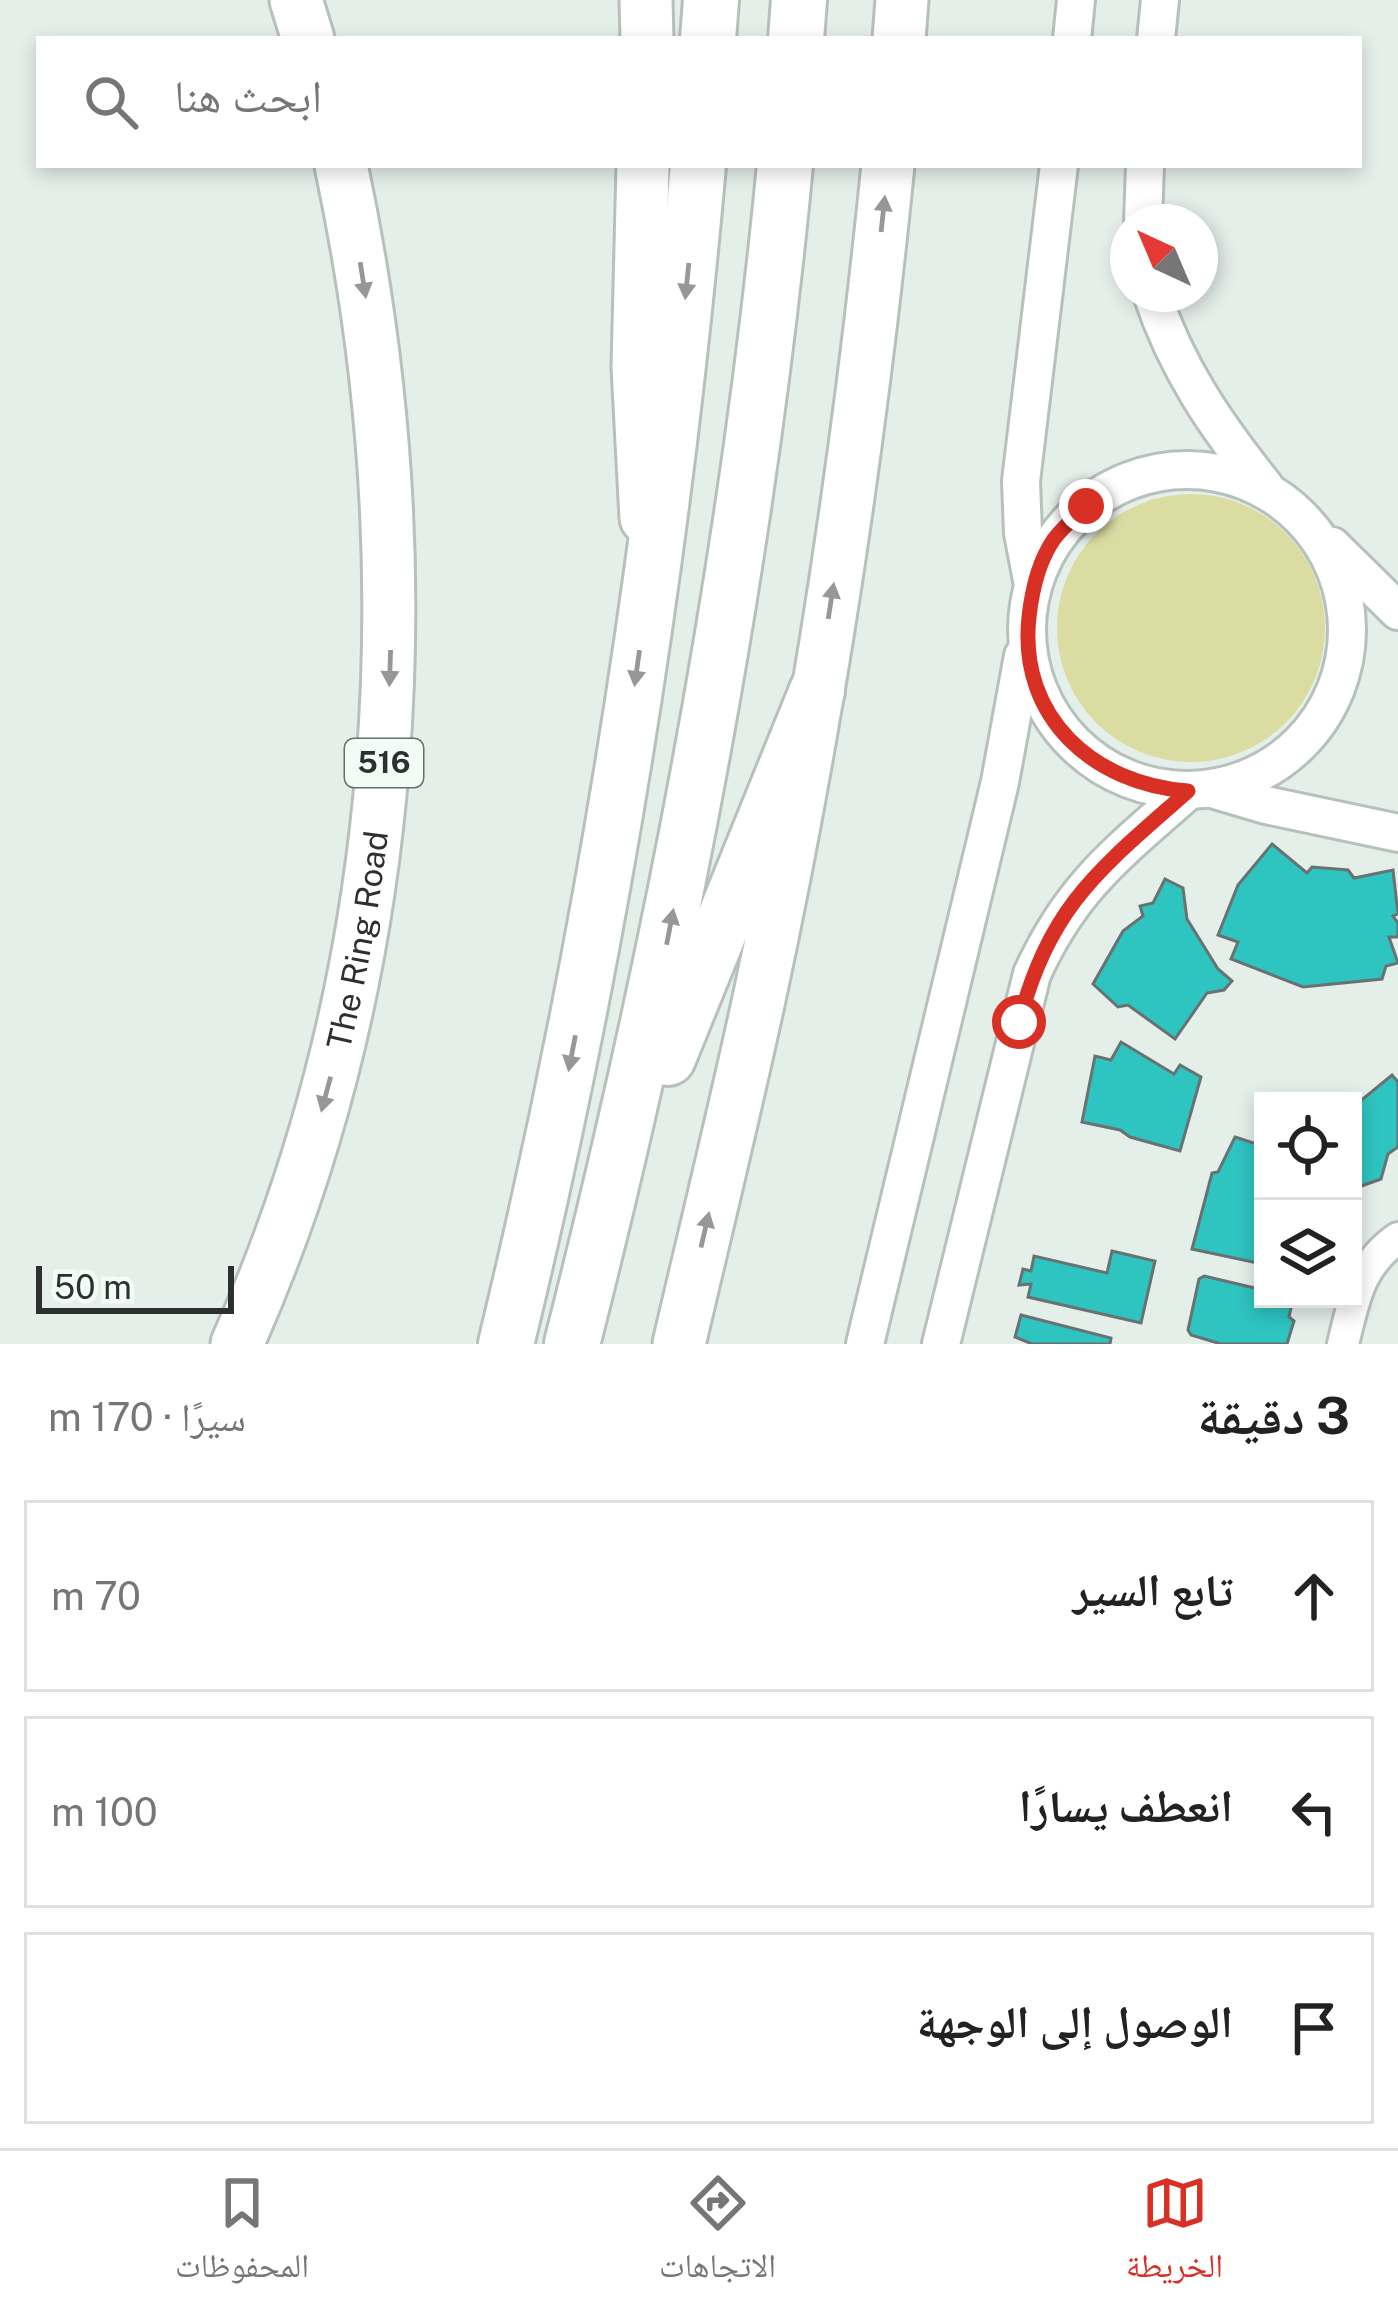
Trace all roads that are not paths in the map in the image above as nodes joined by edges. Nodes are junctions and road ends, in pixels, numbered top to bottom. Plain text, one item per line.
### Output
1 (296, 0) edge
2 (646, 0) edge
3 (711, 0) edge
4 (799, 0) edge
5 (902, 0) edge
6 (1076, 0) edge
7 (1160, 0) edge
8 (307, 36) edge
9 (646, 36) edge
10 (708, 36) edge
11 (796, 36) edge
12 (899, 36) edge
13 (1072, 36) edge
14 (1156, 36) edge
15 (342, 168) edge
16 (644, 168) edge
17 (698, 168) edge
18 (785, 168) edge
19 (888, 168) edge
20 (1059, 168) edge
21 (1145, 168) edge
22 (1144, 204) edge
23 (1159, 312) edge
24 (1268, 490) junction
25 (1310, 525) junction
26 (651, 568) junction
27 (1033, 585) junction
28 (1398, 611) edge
29 (1026, 641) junction
30 (817, 692) junction
31 (1200, 790) junction
32 (1398, 833) edge
33 (609, 1205) junction
34 (1398, 1238) edge
35 (236, 1344) edge
36 (506, 1344) edge
37 (572, 1344) edge
38 (679, 1344) edge
39 (865, 1344) edge
40 (940, 1344) edge
41 (1343, 1344) edge

1 - 8 highway
2 - 9 highway
3 - 10 highway
4 - 11 highway
5 - 12 highway
6 - 13 street
7 - 14 street
15 -> 35 highway, The Ring Road / 516
16 - 26 highway
17 -> 26 highway
33 -> 18 highway
30 -> 19 highway
20 - 27 street
21 - 22 street
23 - 24 street
24 - 25 street
24 - 27 street
25 - 28 street
25 - 31 street
26 -> 36 highway
27 - 29 street
29 - 31 street
29 - 39 street
30 - 33 highway
38 -> 30 highway
31 - 32 street
31 - 40 street
33 - 37 highway
34 - 41 street

